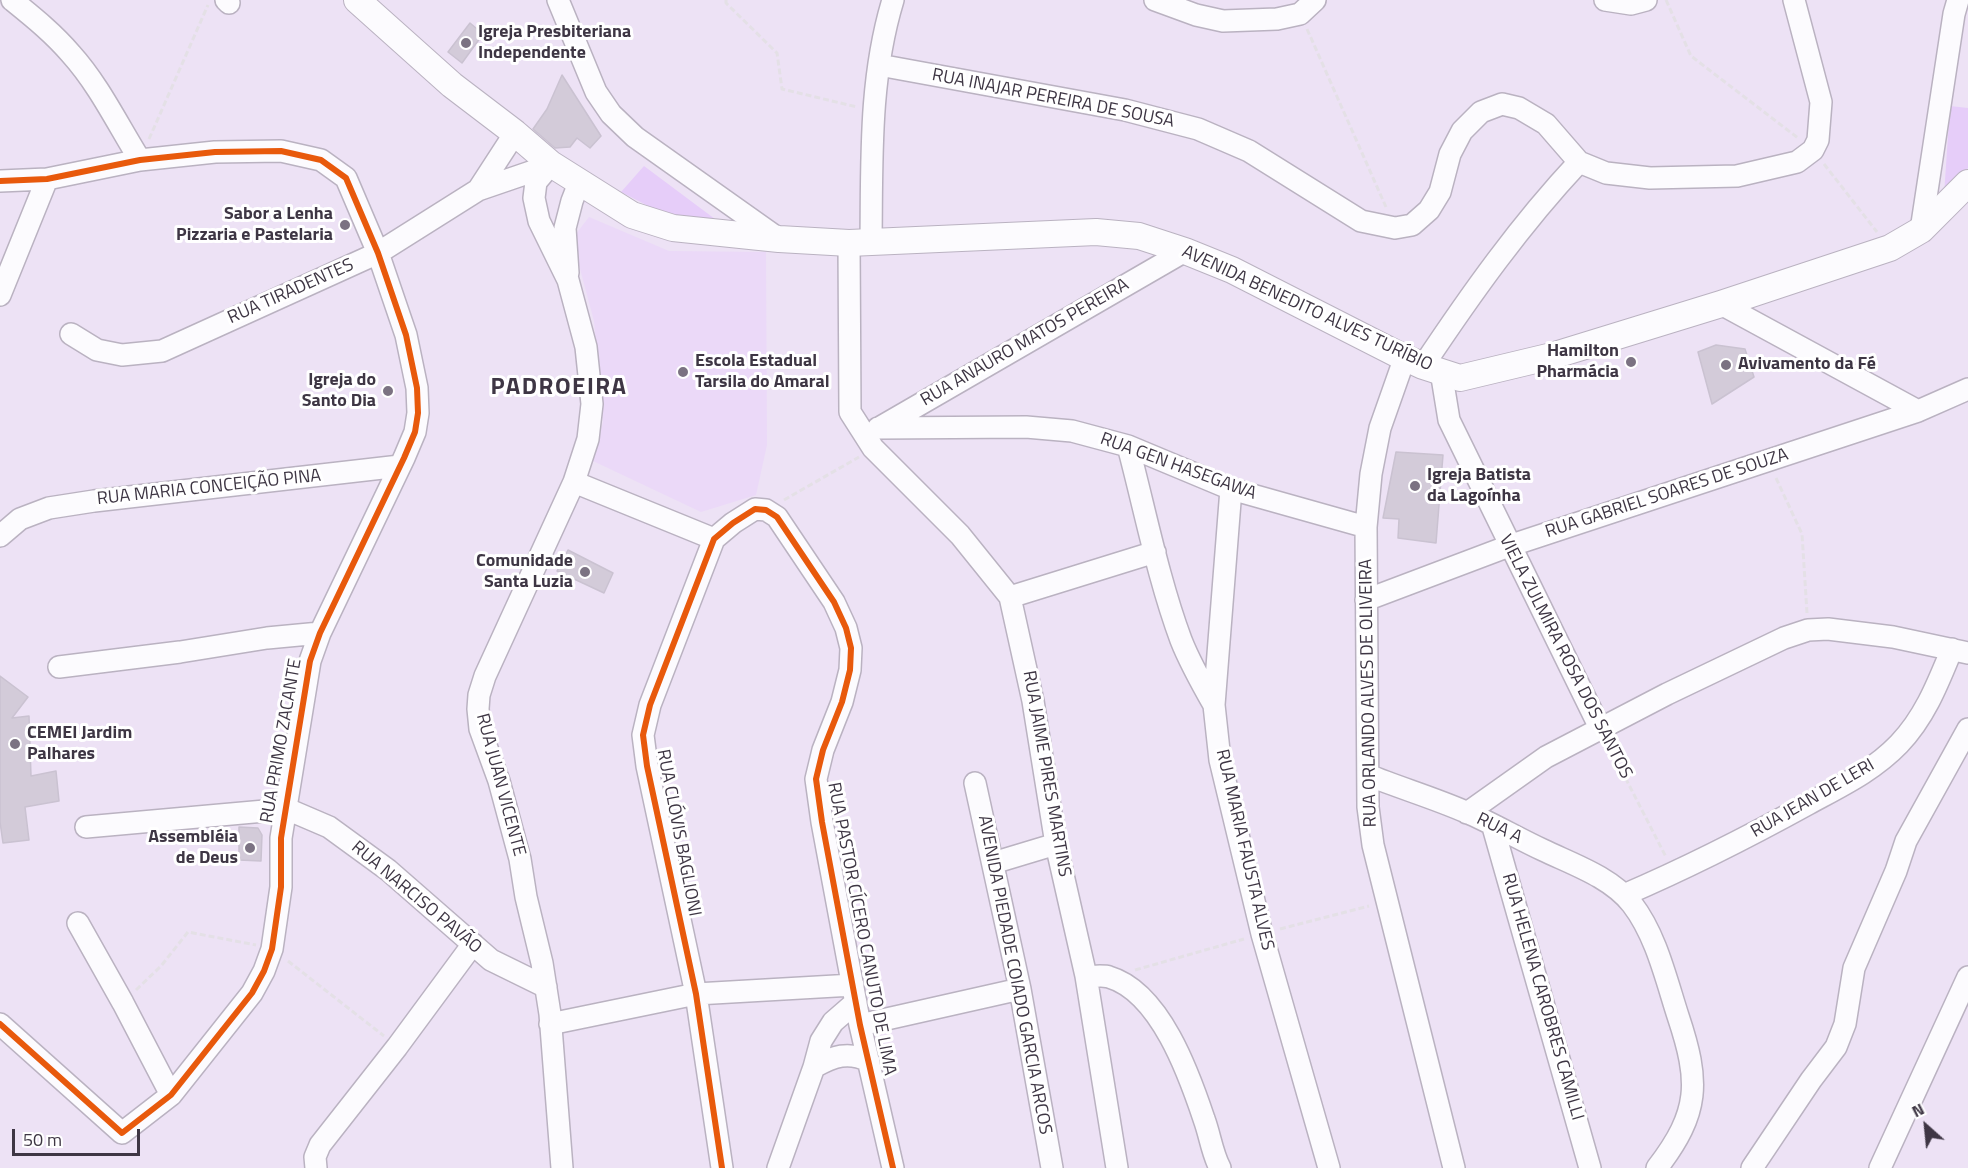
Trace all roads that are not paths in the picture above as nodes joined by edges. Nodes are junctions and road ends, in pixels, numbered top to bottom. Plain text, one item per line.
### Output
1 (12, 0) edge
2 (357, 0) edge
3 (558, 0) edge
4 (893, 0) edge
5 (1155, 0) edge
6 (1605, 0) edge
7 (1646, 0) edge
8 (1794, 0) edge
9 (1958, 0) edge
10 (1307, 7) edge
11 (1212, 9) edge
12 (879, 65) junction
13 (515, 133) junction
14 (140, 160) junction
15 (1579, 162) junction
16 (551, 165) junction
17 (47, 179) junction
18 (0, 182) edge
19 (579, 183) junction
20 (1968, 183) edge
21 (478, 190) junction
22 (1921, 230) junction
23 (779, 239) junction
24 (860, 242) junction
25 (1185, 251) junction
26 (378, 253) junction
27 (568, 280) junction
28 (0, 295) edge
29 (1721, 304) junction
30 (71, 334) dead end
31 (1423, 364) junction
32 (1968, 389) edge
33 (1918, 411) junction
34 (872, 437) junction
35 (1128, 446) junction
36 (400, 466) junction
37 (574, 482) junction
38 (1231, 489) junction
39 (766, 510) joint
40 (1366, 527) junction
41 (0, 536) edge
42 (714, 539) junction
43 (1509, 546) junction
44 (1155, 552) junction
45 (1010, 597) junction
46 (1366, 600) junction
47 (320, 633) junction
48 (267, 638) junction
49 (1960, 651) edge
50 (310, 661) junction
51 (59, 667) dead end
52 (1214, 705) junction
53 (1600, 728) junction
54 (1968, 729) edge
55 (1368, 775) junction
56 (975, 783) dead end
57 (287, 809) junction
58 (1467, 813) junction
59 (86, 827) dead end
60 (1493, 827) junction
61 (1056, 843) junction
62 (993, 862) junction
63 (1624, 895) junction
64 (78, 923) dead end
65 (473, 944) junction
66 (1086, 976) junction
67 (1968, 977) edge
68 (546, 987) junction
69 (1020, 989) junction
70 (855, 993) junction
71 (696, 994) junction
72 (0, 1024) edge
73 (550, 1024) junction
74 (860, 1025) junction
75 (869, 1061) junction
76 (814, 1067) junction
77 (171, 1095) junction
78 (1658, 1167) edge
79 (316, 1168) edge
80 (562, 1168) edge
81 (722, 1168) edge
82 (778, 1168) edge
83 (893, 1168) edge
84 (1052, 1168) edge
85 (1118, 1168) edge
86 (1220, 1168) edge
87 (1329, 1168) edge
88 (1454, 1168) edge
89 (1590, 1168) edge
90 (1752, 1168) edge
91 (1880, 1168) edge

1 - 14 street
2 - 13 main road, AVENIDA BENEDITO ALVES TURÍBIO
3 - 23 street
4 - 12 street, RUA JAIME PIRES MARTINS
5 - 11 street
6 - 7 street
8 - 15 street
9 - 22 street
10 - 11 street
12 - 15 street, RUA INAJAR PEREIRA DE SOUSA
12 - 24 street, RUA JAIME PIRES MARTINS
13 - 16 main road, AVENIDA BENEDITO ALVES TURÍBIO
13 - 21 street, RUA TIRADENTES
14 - 17 street, RUA PRIMO ZACANTE
14 - 26 street, RUA PRIMO ZACANTE
15 - 31 street, RUA ORLANDO ALVES DE OLIVEIRA
16 - 19 main road, AVENIDA BENEDITO ALVES TURÍBIO
16 - 21 street, RUA TIRADENTES
16 - 27 street, RUA JUAN VICENTE
17 - 18 street, RUA PRIMO ZACANTE
17 - 28 street
19 - 23 main road, AVENIDA BENEDITO ALVES TURÍBIO
19 - 27 street, RUA JUAN VICENTE
20 - 22 main road, AVENIDA BENEDITO ALVES TURÍBIO
21 - 26 street, RUA TIRADENTES
22 - 29 main road, AVENIDA BENEDITO ALVES TURÍBIO
23 - 24 main road, AVENIDA BENEDITO ALVES TURÍBIO
24 - 25 main road, AVENIDA BENEDITO ALVES TURÍBIO
24 - 34 street, RUA JAIME PIRES MARTINS
25 - 31 main road, AVENIDA BENEDITO ALVES TURÍBIO
25 - 34 street, RUA ANAURO MATOS PEREIRA
26 - 30 street, RUA TIRADENTES
26 - 36 street, RUA PRIMO ZACANTE
27 - 37 street, RUA JUAN VICENTE
29 - 31 main road, AVENIDA BENEDITO ALVES TURÍBIO
29 - 33 street
31 - 40 street, RUA ORLANDO ALVES DE OLIVEIRA
31 - 43 street, VIELA ZULMIRA ROSA DOS SANTOS
32 - 33 street, RUA GABRIEL SOARES DE SOUZA
33 - 43 street, RUA GABRIEL SOARES DE SOUZA
34 - 35 street, RUA GEN HASEGAWA
34 - 45 street, RUA JAIME PIRES MARTINS
35 - 38 street, RUA GEN HASEGAWA
35 - 44 street
36 - 41 street, RUA MARIA CONCEIÇÃO PINA
36 - 47 street, RUA PRIMO ZACANTE
37 - 42 street
37 - 68 street, RUA JUAN VICENTE
38 - 40 street, RUA GEN HASEGAWA
38 - 52 street, RUA MARIA FAUSTA ALVES
39 - 42 street, RUA CLÓVIS BAGLIONI
39 - 70 street, RUA PASTOR CÍCERO CANUTO DE LIMA
40 - 46 street, RUA ORLANDO ALVES DE OLIVEIRA
42 - 71 street, RUA CLÓVIS BAGLIONI
43 - 46 street, RUA GABRIEL SOARES DE SOUZA
43 - 53 street, VIELA ZULMIRA ROSA DOS SANTOS
44 - 45 street
44 - 52 street
45 - 61 street, RUA JAIME PIRES MARTINS
46 - 55 street, RUA ORLANDO ALVES DE OLIVEIRA
47 - 48 street
47 - 50 street, RUA PRIMO ZACANTE
48 - 50 street
48 - 51 street
49 - 53 street
49 - 63 street, RUA JEAN DE LERI
50 - 57 street, RUA PRIMO ZACANTE
52 - 87 street, RUA MARIA FAUSTA ALVES
53 - 58 street
54 - 90 street
55 - 58 street, RUA A
55 - 88 street, RUA ORLANDO ALVES DE OLIVEIRA
56 - 62 street, AVENIDA PIEDADE COIADO GARCIA ARCOS
57 - 59 street
57 - 65 street, RUA NARCISO PAVÃO
57 - 77 street, RUA PRIMO ZACANTE
58 - 60 street, RUA A
60 - 63 street, RUA A
60 - 89 street, RUA HELENA CAROBRES CAMILLI
61 - 62 street
61 - 66 street, RUA JAIME PIRES MARTINS
62 - 69 street, AVENIDA PIEDADE COIADO GARCIA ARCOS
63 - 78 street
64 - 77 street
65 - 68 street, RUA NARCISO PAVÃO
65 - 79 street
66 - 85 street, RUA JAIME PIRES MARTINS
66 - 86 street
67 - 91 street
68 - 73 street, RUA JUAN VICENTE
69 - 74 street
69 - 84 street, AVENIDA PIEDADE COIADO GARCIA ARCOS
70 - 71 street
70 - 74 street, RUA PASTOR CÍCERO CANUTO DE LIMA
70 - 76 street
71 - 73 street
71 - 81 street, RUA CLÓVIS BAGLIONI
72 - 77 street, RUA PRIMO ZACANTE
73 - 80 street, RUA JUAN VICENTE
74 - 75 street, RUA PASTOR CÍCERO CANUTO DE LIMA
75 - 76 street
75 - 83 street, RUA PASTOR CÍCERO CANUTO DE LIMA
76 - 82 street

